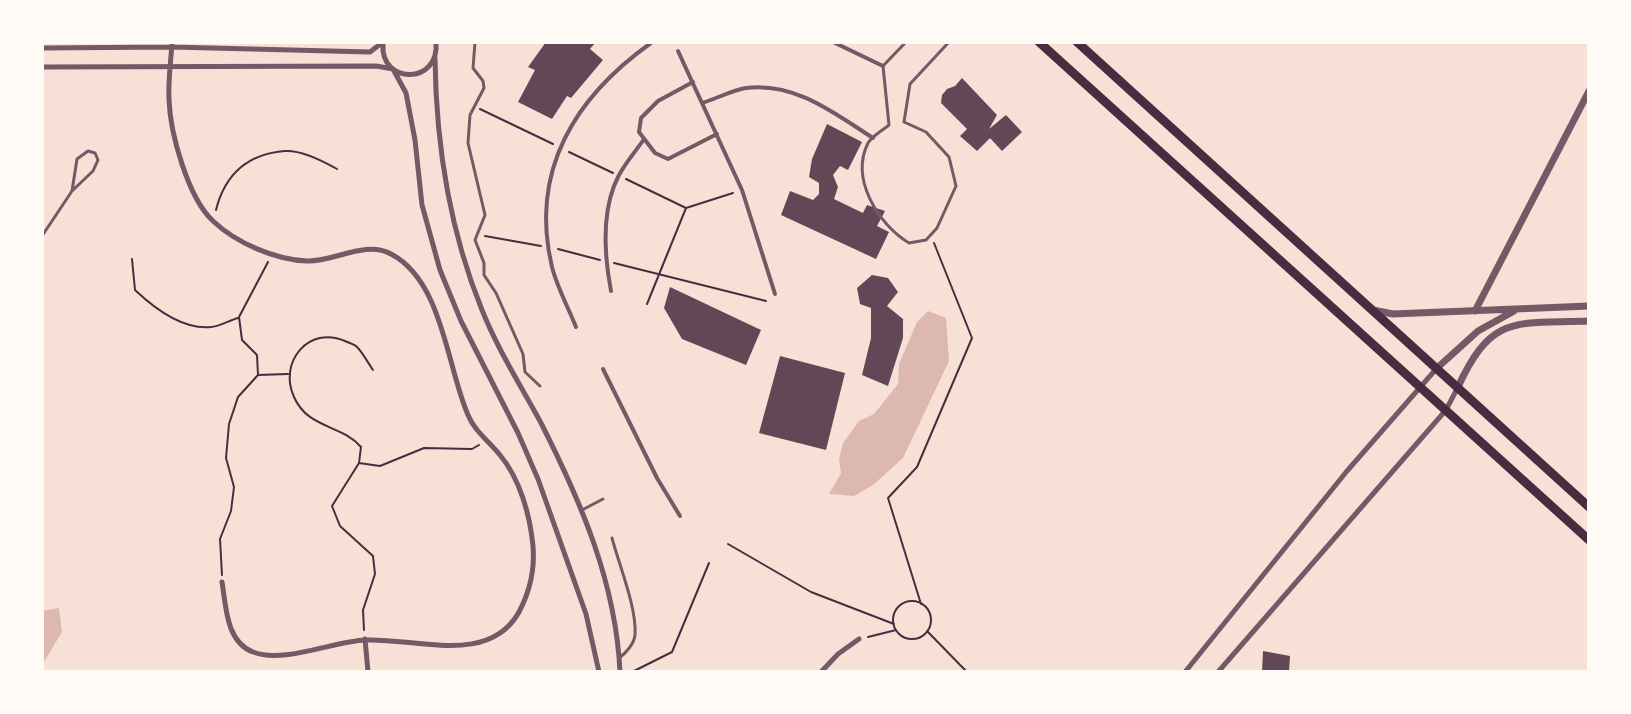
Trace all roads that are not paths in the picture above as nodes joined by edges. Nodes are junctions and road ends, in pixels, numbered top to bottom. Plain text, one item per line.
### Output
1 (383, 42) edge
2 (436, 42) edge
3 (475, 42) edge
4 (833, 42) edge
5 (906, 42) edge
6 (950, 42) edge
7 (1039, 42) edge
8 (1077, 42) edge
9 (651, 43) edge
10 (172, 45) edge
11 (42, 48) edge
12 (678, 51) dead end
13 (435, 58) junction
14 (170, 66) junction
15 (883, 66) junction
16 (42, 67) edge
17 (393, 69) junction
18 (693, 82) junction
19 (1589, 91) edge
20 (702, 103) junction
21 (717, 134) junction
22 (873, 138) junction
23 (644, 139) junction
24 (72, 191) junction
25 (42, 236) edge
26 (611, 291) dead end
27 (776, 294) dead end
28 (1589, 306) edge
29 (1516, 309) junction
30 (1373, 310) junction
31 (1475, 311) junction
32 (1589, 321) edge
33 (576, 327) dead end
34 (1437, 368) junction
35 (603, 369) dead end
36 (540, 386) dead end
37 (1419, 387) junction
38 (1458, 387) junction
39 (1446, 410) junction
40 (603, 499) dead end
41 (1589, 507) edge
42 (582, 510) junction
43 (680, 516) dead end
44 (612, 538) dead end
45 (1589, 540) edge
46 (222, 582) road end
47 (365, 639) junction
48 (859, 639) road end
49 (619, 658) junction
50 (368, 672) edge
51 (599, 672) edge
52 (620, 672) edge
53 (821, 672) edge
54 (1185, 672) edge
55 (1218, 672) edge

1 - 10 street
1 - 17 street
2 - 13 street
3 - 36 lane
4 - 15 street
5 - 15 lane
6 - 22 lane
7 - 37 highway
8 - 30 highway
9 - 33 street
10 - 11 street
10 - 14 street
12 - 18 street
13 - 17 street
13 - 42 street
14 - 16 street
14 - 17 street
14 - 47 street
15 - 22 lane
17 - 51 street
18 - 20 street
18 - 23 street
19 - 31 street
20 - 21 street
20 - 22 street
21 - 23 street
21 - 27 street
23 - 26 street
24 - 24 lane
24 - 25 lane
28 - 29 street
29 - 31 street
29 - 34 street
30 - 31 street
30 - 34 highway
32 - 38 street
34 - 37 street
34 - 38 highway
35 - 43 street
37 - 39 highway
37 - 54 street
38 - 39 street
38 - 41 highway
39 - 45 highway
39 - 55 street
40 - 42 lane
42 - 49 street
44 - 49 lane
46 - 47 street
47 - 50 street
48 - 53 street
49 - 52 street

